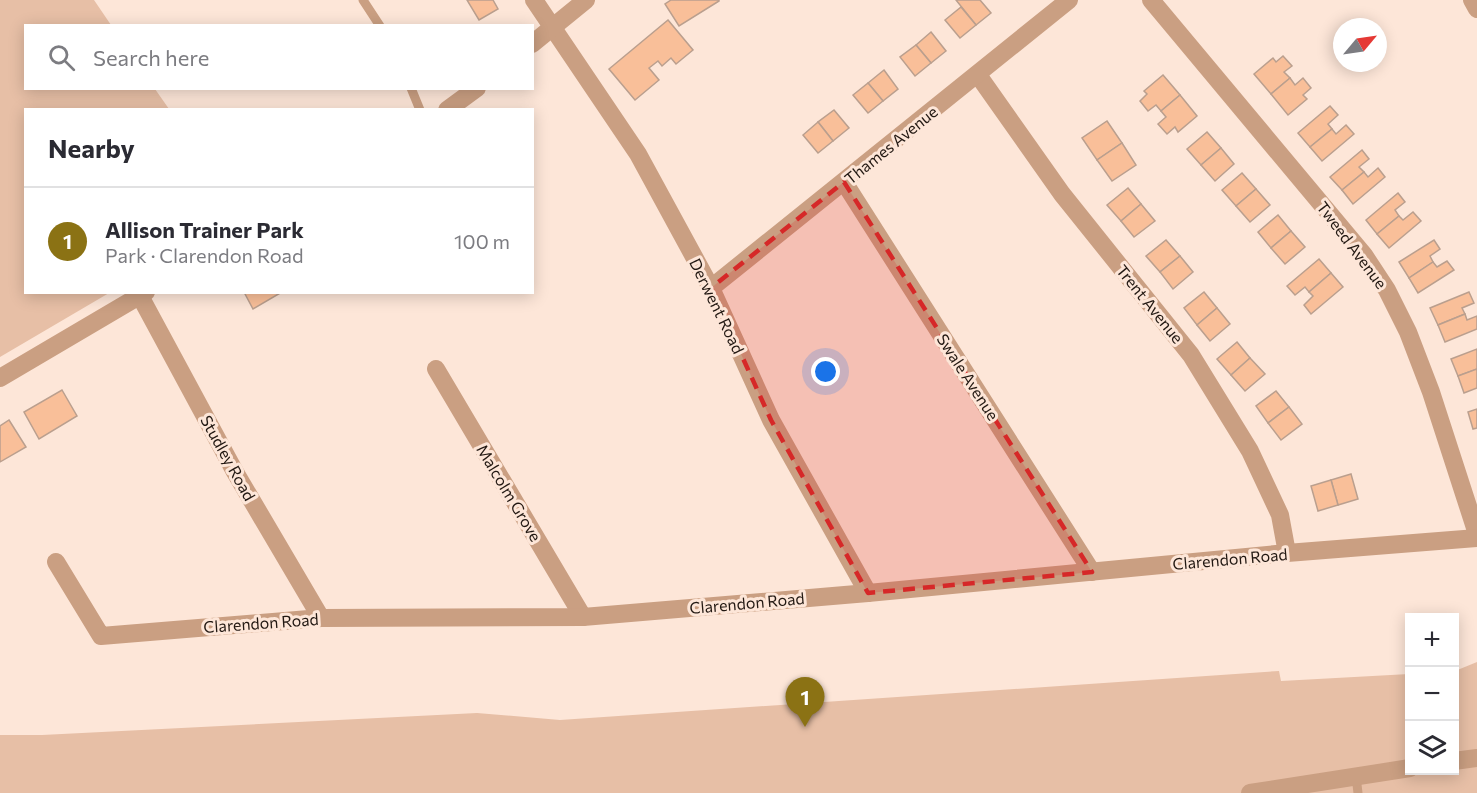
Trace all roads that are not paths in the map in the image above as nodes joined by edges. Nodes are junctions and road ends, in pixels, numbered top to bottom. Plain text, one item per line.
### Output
1 (363, 0) edge
2 (534, 0) edge
3 (586, 0) edge
4 (1070, 0) edge
5 (1151, 0) edge
6 (1472, 0) edge
7 (1477, 9) edge
8 (379, 24) edge
9 (552, 27) junction
10 (534, 42) edge
11 (978, 75) junction
12 (412, 90) edge
13 (474, 90) edge
14 (419, 108) edge
15 (450, 108) edge
16 (844, 182) junction
17 (711, 288) junction
18 (143, 294) edge
19 (436, 369) dead end
20 (0, 378) edge
21 (1477, 536) edge
22 (1287, 553) junction
23 (56, 562) dead end
24 (1092, 572) junction
25 (867, 593) junction
26 (583, 617) junction
27 (321, 618) junction
28 (1477, 758) edge
29 (1459, 760) edge
30 (1405, 770) edge
31 (1357, 784) edge
32 (1250, 793) edge

1 - 8 lane
2 - 9 street, Derwent Road
3 - 9 street
4 - 11 street, Thames Avenue
5 - 21 street, Tweed Avenue
6 - 7 street
9 - 10 street
9 - 17 street, Derwent Road
11 - 16 street, Thames Avenue
11 - 22 street, Trent Avenue
12 - 14 lane
13 - 15 street
16 - 17 street, Thames Avenue
16 - 24 street, Swale Avenue
17 - 25 street, Derwent Road
18 - 20 street
18 - 27 street, Studley Road
19 - 26 street, Malcolm Grove
21 - 22 street, Clarendon Road
22 - 24 street, Clarendon Road
23 - 27 street, Clarendon Road
24 - 25 street, Clarendon Road
25 - 26 street, Clarendon Road
26 - 27 street, Clarendon Road
28 - 29 street
30 - 31 street
31 - 32 street

